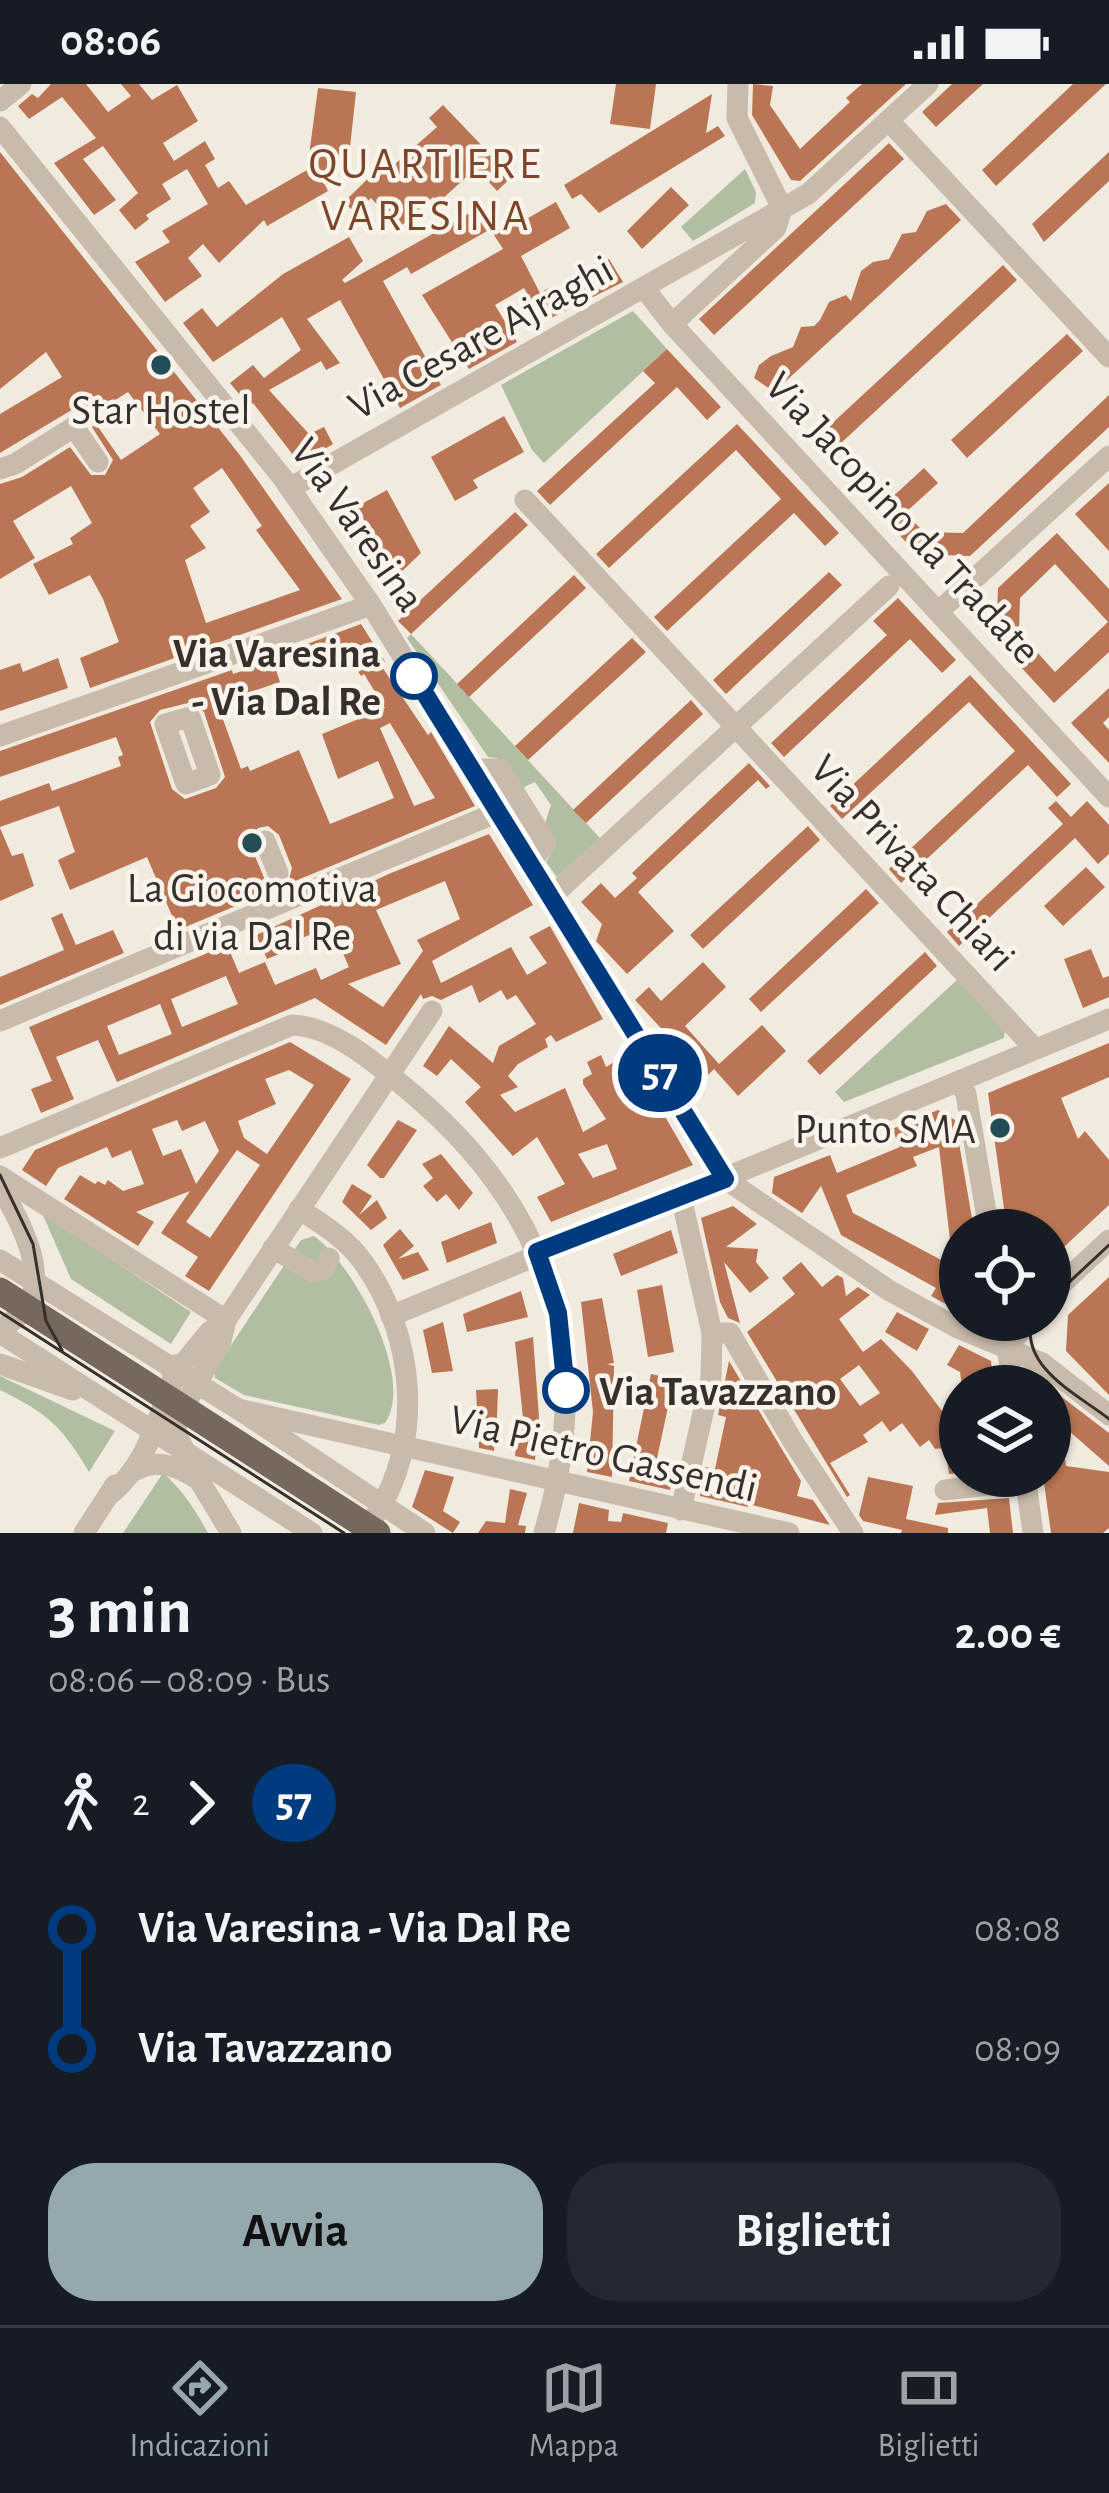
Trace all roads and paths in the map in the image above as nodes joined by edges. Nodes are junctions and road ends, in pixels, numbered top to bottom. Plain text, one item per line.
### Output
1 (21, 84) edge
2 (738, 84) edge
3 (928, 84) edge
4 (0, 101) edge
5 (889, 122) junction
6 (0, 127) edge
7 (782, 208) junction
8 (708, 251) junction
9 (720, 280) junction
10 (644, 288) junction
11 (671, 324) junction
12 (1109, 357) edge
13 (1109, 456) edge
14 (98, 462) dead end
15 (4, 467) edge
16 (290, 488) junction
17 (525, 500) dead end
18 (889, 586) dead end
19 (371, 605) junction
20 (938, 612) junction
21 (735, 729) junction
22 (0, 736) edge
23 (472, 770) junction
24 (1109, 797) edge
25 (498, 812) junction
26 (265, 841) dead end
27 (530, 863) junction
28 (284, 887) junction
29 (555, 895) junction
30 (431, 1011) dead end
31 (1109, 1019) edge
32 (0, 1021) edge
33 (1035, 1049) junction
34 (390, 1074) junction
35 (959, 1081) junction
36 (0, 1148) edge
37 (0, 1176) edge
38 (725, 1179) junction
39 (0, 1186) edge
40 (681, 1197) junction
41 (299, 1209) junction
42 (986, 1209) edge
43 (18, 1219) junction
44 (1109, 1240) edge
45 (273, 1248) junction
46 (0, 1250) edge
47 (537, 1252) junction
48 (328, 1258) dead end
49 (0, 1260) edge
50 (1071, 1275) edge
51 (0, 1292) edge
52 (30, 1294) junction
53 (939, 1313) edge
54 (391, 1316) junction
55 (226, 1320) junction
56 (0, 1330) edge
57 (712, 1333) junction
58 (992, 1341) edge
59 (1012, 1341) edge
60 (1006, 1349) junction
61 (31, 1355) junction
62 (0, 1364) edge
63 (1009, 1365) edge
64 (169, 1366) junction
65 (195, 1383) junction
66 (84, 1390) junction
67 (172, 1404) junction
68 (238, 1409) junction
69 (1109, 1415) edge
70 (133, 1420) junction
71 (154, 1434) junction
72 (337, 1434) junction
73 (402, 1448) junction
74 (188, 1454) junction
75 (325, 1468) junction
76 (136, 1470) junction
77 (199, 1480) junction
78 (558, 1483) junction
79 (112, 1493) junction
80 (1028, 1497) edge
81 (681, 1510) junction
82 (376, 1522) edge
83 (85, 1533) edge
84 (231, 1533) edge
85 (312, 1533) edge
86 (425, 1533) edge
87 (544, 1533) edge
88 (789, 1533) edge
89 (853, 1533) edge
90 (1033, 1533) edge

1 - 4 street
2 - 7 street
3 - 5 street, Via Cesare Ajraghi
5 - 7 street, Via Cesare Ajraghi
5 - 12 street
6 - 16 street, Via Varesina
7 - 8 street, Via Cesare Ajraghi
7 - 9 street, Via Cesare Ajraghi
8 - 9 street
8 - 10 street, Via Cesare Ajraghi
9 - 11 street, Via Cesare Ajraghi
10 - 11 street, Via Jacopino da Tradate
10 - 16 street, Via Cesare Ajraghi
11 - 20 street, Via Jacopino da Tradate
13 - 20 street
14 - 15 street
16 - 19 street, Via Varesina
17 - 21 street, Via Privata Chiari
18 - 21 street
19 - 22 street
19 - 23 street, Via Varesina
20 - 24 street, Via Jacopino da Tradate
21 - 29 street
21 - 33 street, Via Privata Chiari
23 - 25 street, Via Varesina
23 - 27 street
25 - 27 street, Via Varesina
25 - 28 street
26 - 28 street
27 - 29 street, Via Varesina
28 - 32 street
29 - 38 street, Via Varesina
30 - 34 street
31 - 33 street
33 - 35 street
34 - 36 street
34 - 41 street
34 - 47 street
35 - 38 street
35 - 42 street
37 - 55 street
38 - 40 street
38 - 53 street
39 - 43 street
40 - 47 street
40 - 57 street
41 - 45 street
41 - 54 street
43 - 46 street
43 - 52 street
44 - 50 street
45 - 48 street
45 - 55 street
47 - 54 street
47 - 78 street
49 - 52 street
51 - 52 main road
52 - 56 street
52 - 61 street
52 - 64 street
52 - 67 main road
54 - 73 street
55 - 64 street
55 - 65 street
56 - 61 street
57 - 81 street
57 - 89 street
58 - 60 street
59 - 60 street
60 - 63 street
60 - 69 street
61 - 66 street
62 - 66 street
64 - 65 street
64 - 67 street
65 - 67 street
65 - 68 street
66 - 70 street
67 - 71 street
67 - 74 street
67 - 82 main road
68 - 72 street, Via Pietro Gassendi
68 - 75 street
70 - 71 street
70 - 79 street
71 - 74 street
71 - 76 street
72 - 73 street, Via Pietro Gassendi
72 - 75 street
73 - 78 street, Via Pietro Gassendi
73 - 82 street
74 - 77 street
74 - 85 street
75 - 82 street
76 - 77 street
76 - 79 street
77 - 84 street
78 - 81 street, Via Pietro Gassendi
78 - 87 street
79 - 83 street
80 - 90 street
81 - 88 street, Via Pietro Gassendi
82 - 86 street

